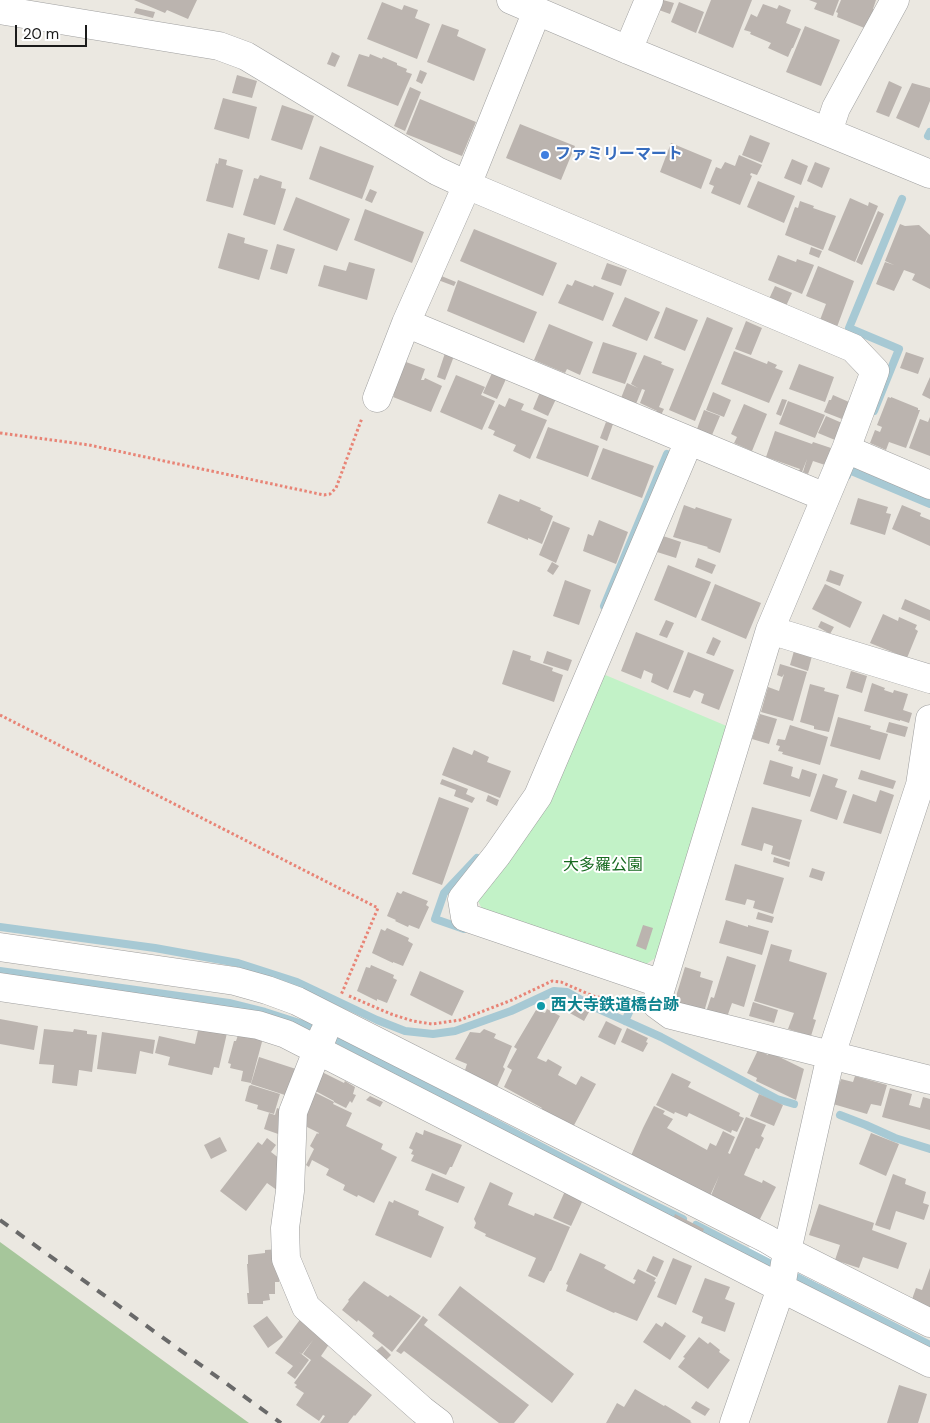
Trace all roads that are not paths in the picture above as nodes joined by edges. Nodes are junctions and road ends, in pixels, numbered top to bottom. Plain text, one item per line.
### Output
1 (511, 0) edge
2 (650, 0) edge
3 (895, 0) edge
4 (0, 10) edge
5 (537, 11) junction
6 (628, 50) junction
7 (828, 132) junction
8 (930, 174) edge
9 (467, 185) junction
10 (406, 323) junction
11 (377, 398) road end
12 (689, 441) junction
13 (846, 449) junction
14 (930, 485) edge
15 (825, 497) junction
16 (770, 630) junction
17 (930, 679) edge
18 (930, 719) edge
19 (0, 947) edge
20 (0, 987) edge
21 (659, 994) junction
22 (330, 1019) junction
23 (831, 1055) junction
24 (930, 1080) edge
25 (784, 1270) junction
26 (930, 1323) edge
27 (930, 1363) edge
28 (439, 1423) edge
29 (734, 1423) edge

1 - 5 street
2 - 6 street
3 - 7 street
4 - 9 street
5 - 6 street
5 - 9 street
6 - 7 street
7 - 8 street
9 - 10 street
9 - 13 street
10 - 11 street
10 - 12 street
12 - 15 street
12 - 21 street
13 - 14 street
13 - 15 street
15 - 16 street
16 - 17 street
16 - 21 street
18 - 23 street
19 - 22 street
20 - 22 street
21 - 23 street
22 - 25 street
22 - 25 street
22 - 28 street
23 - 24 street
23 - 25 street
25 - 26 street
25 - 27 street
25 - 29 street

